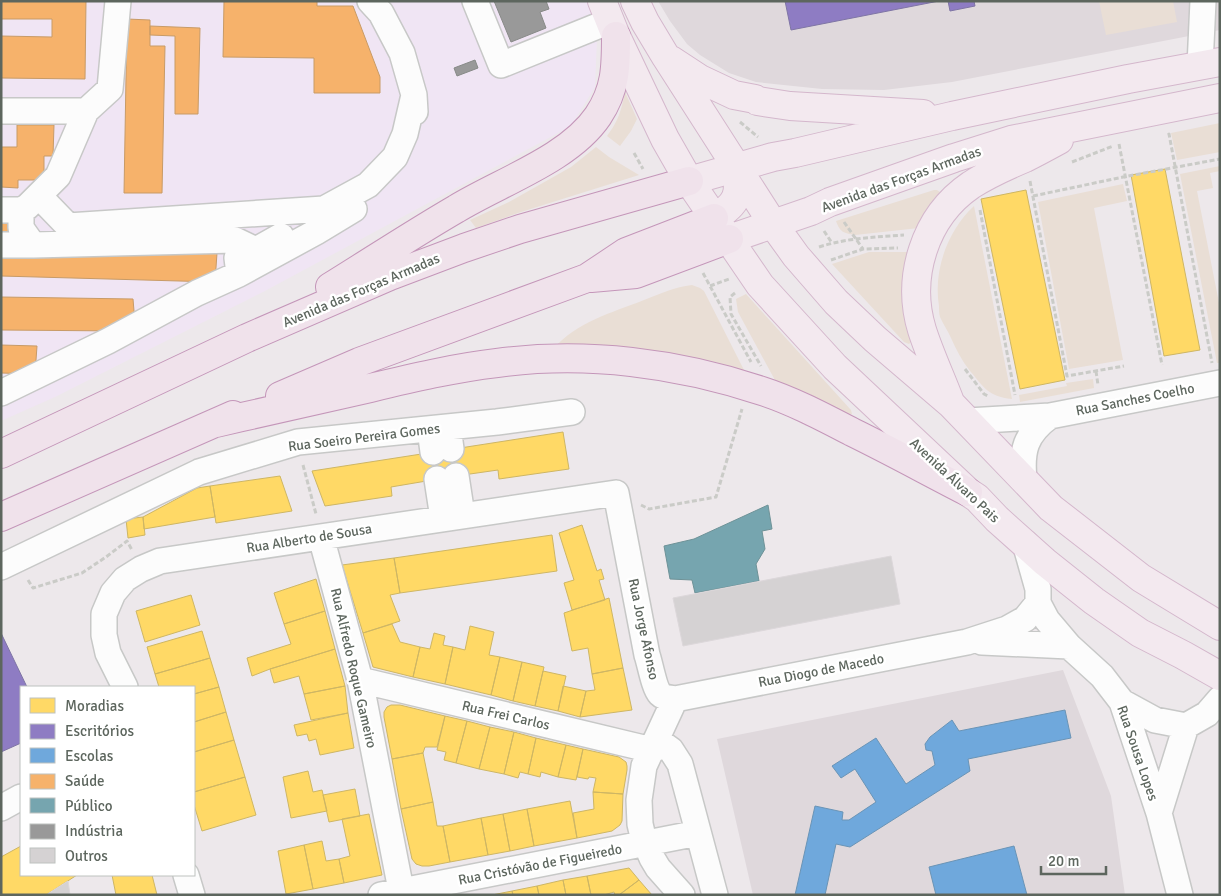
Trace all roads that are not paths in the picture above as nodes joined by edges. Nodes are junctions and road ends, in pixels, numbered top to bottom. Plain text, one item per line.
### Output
1 (118, 1) edge
2 (370, 1) edge
3 (475, 1) edge
4 (635, 1) edge
5 (1204, 1) edge
6 (609, 19) edge
7 (666, 57) junction
8 (1210, 64) edge
9 (1220, 98) edge
10 (1, 111) edge
11 (86, 111) junction
12 (952, 116) junction
13 (1091, 124) junction
14 (736, 168) junction
15 (689, 182) junction
16 (18, 203) edge
17 (328, 216) junction
18 (773, 224) junction
19 (241, 227) junction
20 (722, 229) junction
21 (1, 245) edge
22 (34, 245) junction
23 (239, 274) junction
24 (247, 338) junction
25 (1216, 375) edge
26 (1, 393) edge
27 (572, 412) dead end
28 (959, 413) junction
29 (1050, 416) junction
30 (216, 423) junction
31 (1, 454) edge
32 (446, 478) dead end
33 (1024, 480) junction
34 (968, 492) junction
35 (616, 493) joint
36 (1, 517) edge
37 (453, 517) junction
38 (321, 536) junction
39 (1025, 543) junction
40 (10, 564) edge
41 (1038, 603) junction
42 (1220, 626) edge
43 (967, 642) junction
44 (1069, 646) junction
45 (1220, 676) edge
46 (360, 680) junction
47 (124, 686) edge
48 (675, 699) junction
49 (1220, 699) edge
50 (1122, 702) junction
51 (1186, 726) junction
52 (652, 750) junction
53 (20, 798) edge
54 (1, 808) edge
55 (1159, 813) junction
56 (698, 833) junction
57 (646, 843) junction
58 (186, 876) edge
59 (395, 893) edge
60 (192, 895) edge
61 (682, 895) edge
62 (715, 895) edge
63 (1180, 895) edge

1 - 11 street
2 - 17 street
3 - 6 street
4 - 7 main road
5 - 8 street
6 - 15 main road, Avenida Álvaro Pais
6 - 24 highway
7 - 12 main road
7 - 14 main road
8 - 12 main road, Avenida das Forças Armadas
9 - 13 main road, Avenida das Forças Armadas
10 - 11 street
11 - 16 street
12 - 14 main road, Avenida das Forças Armadas
13 - 18 main road, Avenida das Forças Armadas
13 - 28 main road
14 - 15 main road, Avenida das Forças Armadas
14 - 18 main road
14 - 20 main road, Avenida das Forças Armadas
15 - 20 main road, Avenida Álvaro Pais
15 - 24 highway, Avenida das Forças Armadas
16 - 19 street
16 - 22 street
17 - 19 street
17 - 19 street
17 - 23 street
18 - 20 main road, Avenida das Forças Armadas
18 - 28 main road
19 - 22 street
19 - 23 street
20 - 30 highway, Avenida das Forças Armadas
20 - 34 main road, Avenida Álvaro Pais
21 - 22 street
23 - 26 street
24 - 31 highway, Avenida das Forças Armadas
25 - 29 street, Rua Sanches Coelho
27 - 40 street, Rua Soeiro Pereira Gomes
28 - 29 street, Rua Sanches Coelho
28 - 33 main road
29 - 33 street
30 - 34 highway
30 - 36 highway, Avenida das Forças Armadas
32 - 37 street
33 - 42 main road
34 - 39 main road, Avenida Álvaro Pais
35 - 37 street, Rua Alberto de Sousa
35 - 48 street, Rua Jorge Afonso
37 - 38 street, Rua Alberto de Sousa
38 - 46 street, Rua Alfredo Roque Gameiro
38 - 47 street, Rua Alberto de Sousa
39 - 41 street
39 - 45 main road, Avenida Álvaro Pais
41 - 43 street, Rua Diogo de Macedo
41 - 44 street, Rua Sousa Lopes
43 - 44 street, Rua Diogo de Macedo
43 - 48 street, Rua Diogo de Macedo
44 - 50 street, Rua Sousa Lopes
46 - 52 street, Rua Frei Carlos
46 - 59 street, Rua Alfredo Roque Gameiro
48 - 52 street
49 - 51 street
50 - 51 street
50 - 55 street, Rua Sousa Lopes
51 - 55 street, Rua Sousa Lopes
52 - 56 street, Rua Frei Carlos
52 - 57 street
53 - 54 street
55 - 63 street, Rua Sousa Lopes
56 - 57 street, Rua Cristóvão de Figueiredo
56 - 62 street
57 - 59 street, Rua Cristóvão de Figueiredo
57 - 61 street
58 - 60 street

